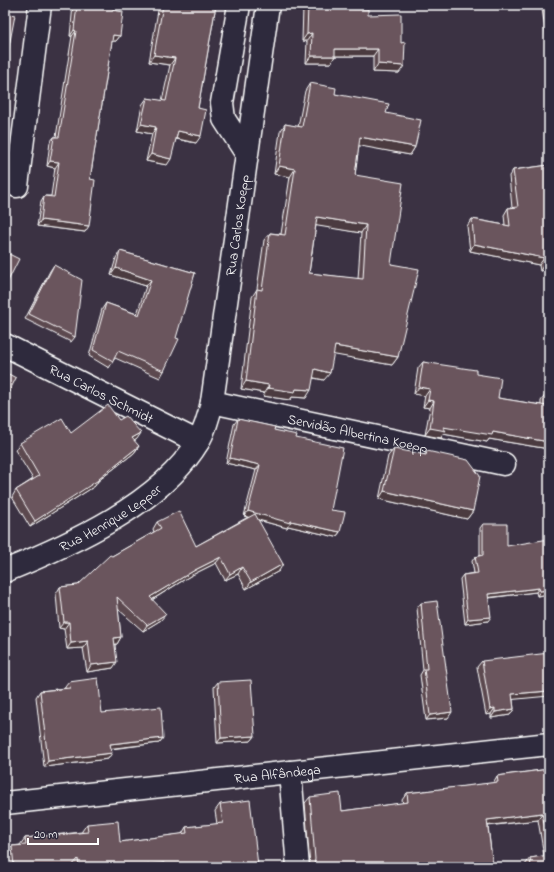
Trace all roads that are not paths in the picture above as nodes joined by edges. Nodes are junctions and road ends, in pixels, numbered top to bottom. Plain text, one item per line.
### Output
1 (40, 5) edge
2 (239, 5) edge
3 (268, 5) edge
4 (246, 153) junction
5 (17, 186) dead end
6 (5, 345) edge
7 (212, 402) junction
8 (198, 442) junction
9 (504, 464) dead end
10 (5, 571) edge
11 (549, 744) edge
12 (290, 772) junction
13 (5, 803) edge
14 (298, 867) edge

1 - 5 street
2 - 4 street
3 - 4 street, Rua Carlos Koepp
4 - 7 street, Rua Carlos Koepp
6 - 8 street, Rua Carlos Schmidt
7 - 8 street, Rua Carlos Koepp
7 - 9 street, Servidão Albertina Koepp
8 - 10 street, Rua Henrique Lepper
11 - 12 street, Rua Alfândega
12 - 13 street, Rua Alfândega
12 - 14 street

